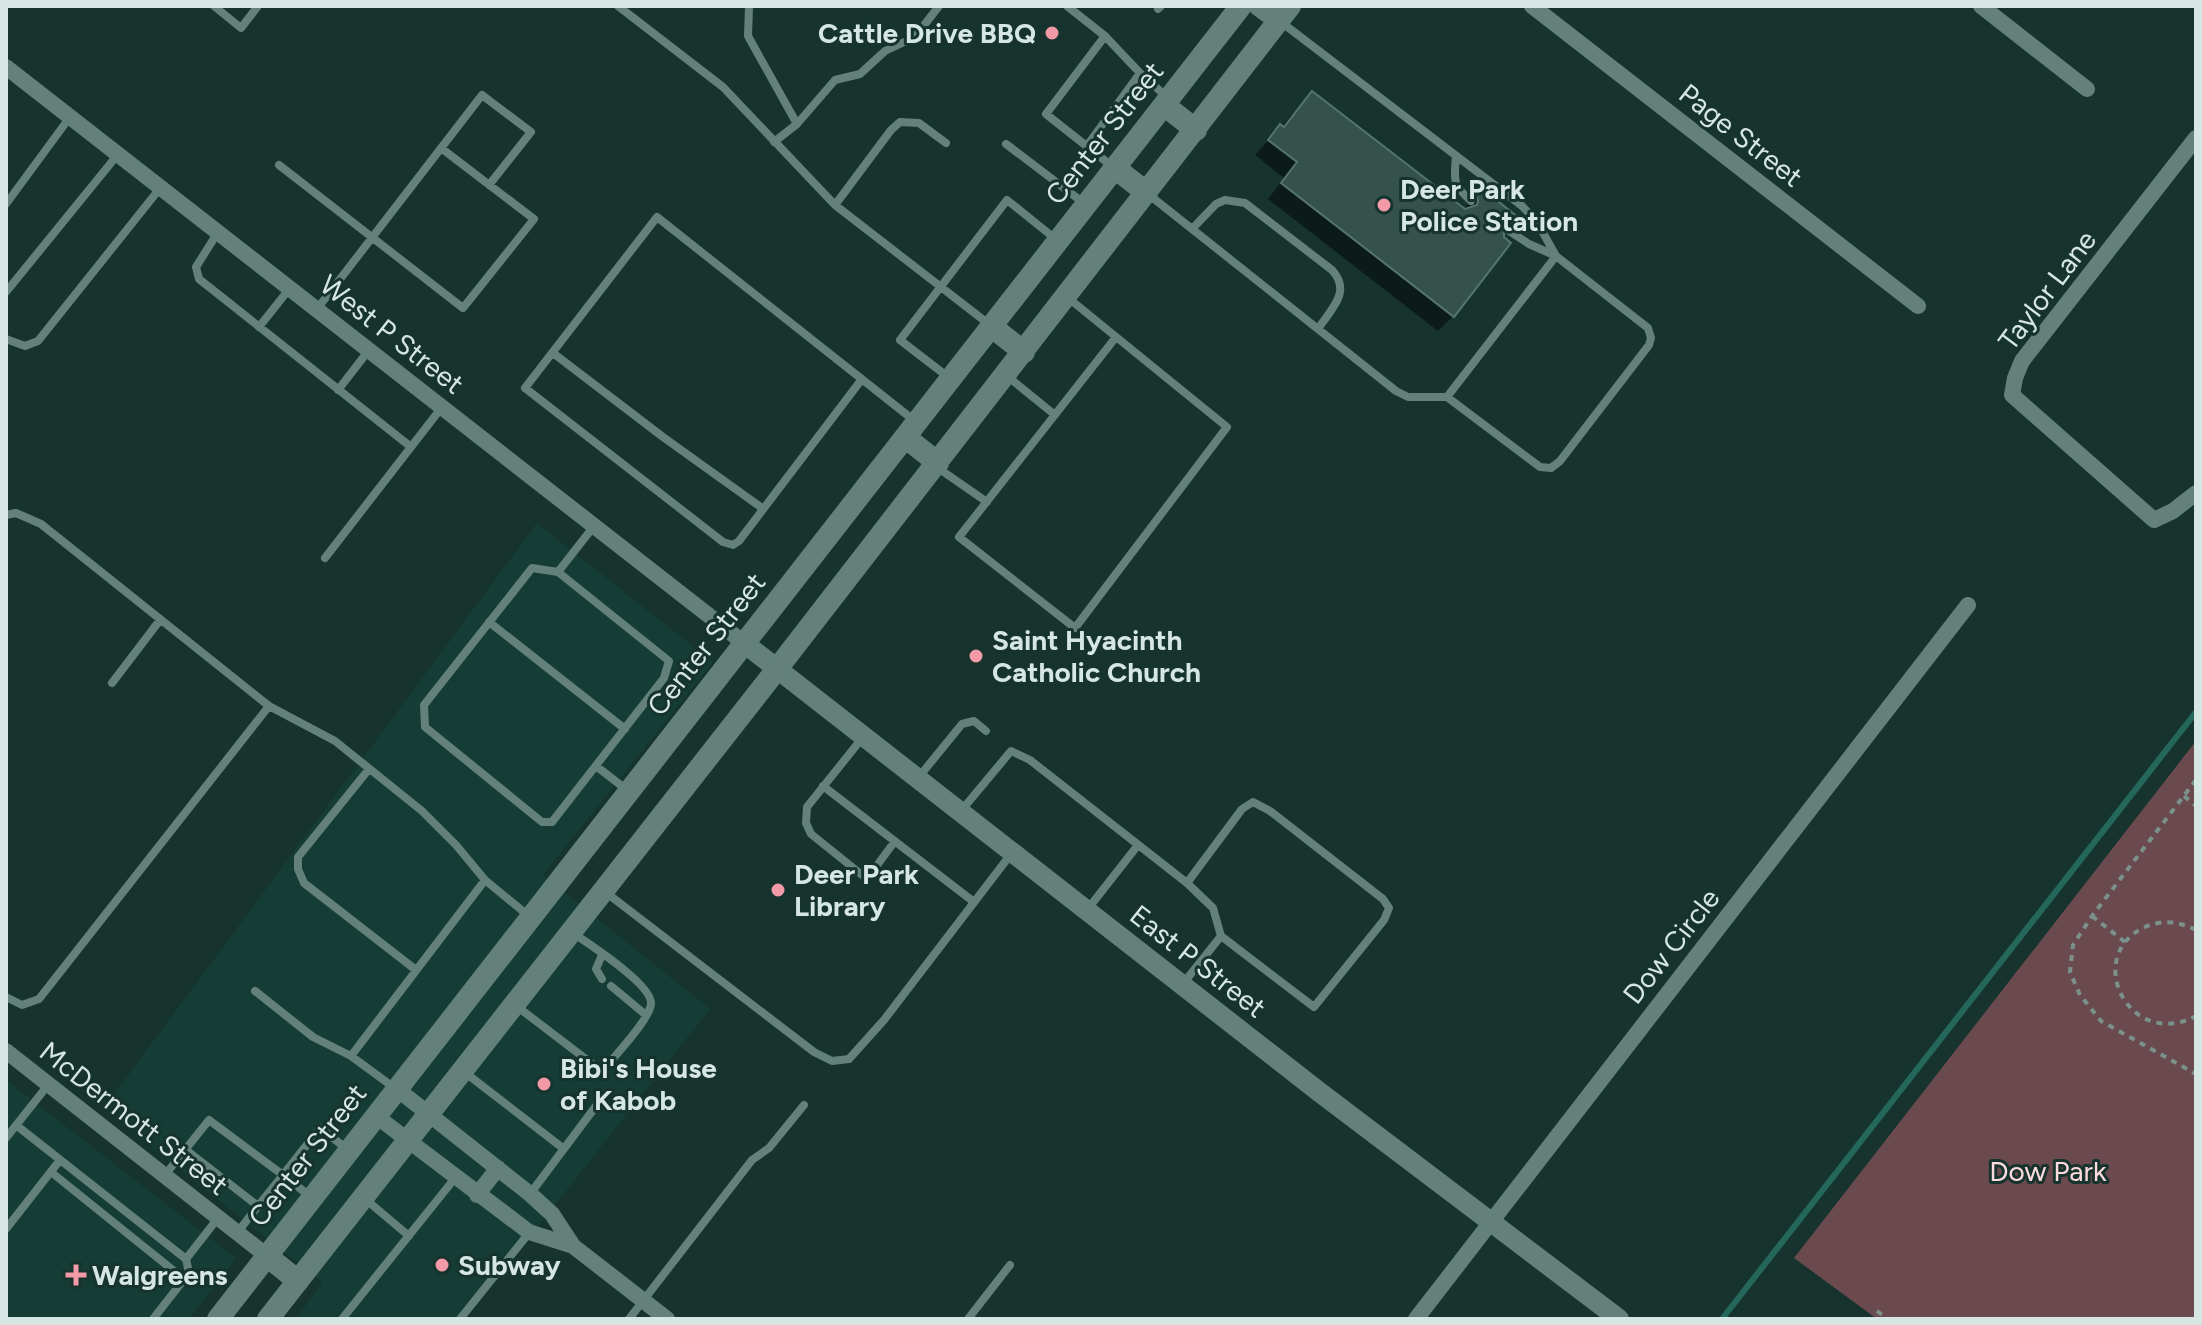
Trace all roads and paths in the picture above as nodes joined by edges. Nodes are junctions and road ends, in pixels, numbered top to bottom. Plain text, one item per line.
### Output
1 (214, 6) edge
2 (258, 6) edge
3 (618, 6) edge
4 (749, 6) edge
5 (939, 6) edge
6 (1067, 6) edge
7 (1241, 6) edge
8 (1260, 6) edge
9 (1532, 6) edge
10 (1981, 6) edge
11 (1285, 13) edge
12 (1105, 36) junction
13 (6, 67) edge
14 (1140, 73) junction
15 (2087, 89) dead end
16 (1166, 102) junction
17 (70, 116) junction
18 (797, 124) junction
19 (1196, 130) junction
20 (2196, 138) edge
21 (774, 142) junction
22 (946, 143) dead end
23 (1006, 144) dead end
24 (1086, 147) junction
25 (441, 148) junction
26 (119, 153) junction
27 (1456, 156) junction
28 (279, 165) dead end
29 (1115, 168) junction
30 (489, 185) junction
31 (161, 187) junction
32 (1147, 193) junction
33 (1471, 201) dead end
34 (6, 204) edge
35 (835, 205) junction
36 (1086, 205) junction
37 (1192, 229) junction
38 (218, 231) junction
39 (1509, 231) dead end
40 (372, 238) junction
41 (1058, 241) junction
42 (1556, 256) junction
43 (940, 287) junction
44 (290, 288) junction
45 (6, 292) edge
46 (1066, 297) junction
47 (1918, 306) dead end
48 (317, 309) junction
49 (259, 327) junction
50 (992, 327) junction
51 (1318, 329) junction
52 (1116, 337) junction
53 (6, 339) edge
54 (369, 349) junction
55 (1024, 352) junction
56 (553, 353) junction
57 (1006, 375) junction
58 (862, 379) junction
59 (951, 379) junction
60 (338, 390) junction
61 (1447, 397) junction
62 (443, 407) junction
63 (1055, 415) junction
64 (911, 430) junction
65 (411, 447) junction
66 (936, 464) junction
67 (2196, 493) edge
68 (987, 502) junction
69 (762, 508) junction
70 (6, 515) edge
71 (595, 526) junction
72 (325, 558) dead end
73 (558, 572) junction
74 (1968, 605) dead end
75 (160, 620) junction
76 (489, 622) junction
77 (744, 643) junction
78 (777, 669) junction
79 (112, 683) dead end
80 (269, 706) junction
81 (625, 729) junction
82 (986, 731) dead end
83 (863, 736) junction
84 (596, 766) junction
85 (369, 769) junction
86 (918, 778) junction
87 (2196, 780) edge
88 (823, 786) junction
89 (629, 792) junction
90 (2184, 796) junction
91 (2196, 806) edge
92 (961, 812) junction
93 (895, 841) junction
94 (1138, 845) junction
95 (1012, 852) junction
96 (485, 880) junction
97 (1187, 883) junction
98 (604, 891) junction
99 (974, 902) junction
100 (1086, 910) junction
101 (2092, 916) junction
102 (531, 917) junction
103 (2196, 930) edge
104 (572, 932) junction
105 (1221, 936) junction
106 (2125, 942) junction
107 (602, 955) junction
108 (416, 970) junction
109 (602, 979) dead end
110 (1182, 985) junction
111 (611, 986) dead end
112 (255, 991) dead end
113 (6, 997) edge
114 (515, 1005) junction
115 (646, 1015) junction
116 (2196, 1016) edge
117 (6, 1051) edge
118 (351, 1056) junction
119 (463, 1071) junction
120 (2196, 1074) edge
121 (49, 1085) junction
122 (397, 1089) junction
123 (804, 1105) dead end
124 (596, 1106) dead end
125 (429, 1114) junction
126 (376, 1116) junction
127 (16, 1125) junction
128 (6, 1137) edge
129 (408, 1141) junction
130 (564, 1149) junction
131 (186, 1150) junction
132 (349, 1151) junction
133 (60, 1160) junction
134 (498, 1168) junction
135 (51, 1172) junction
136 (283, 1175) junction
137 (165, 1176) junction
138 (455, 1178) junction
139 (530, 1194) junction
140 (477, 1195) junction
141 (312, 1198) junction
142 (363, 1198) junction
143 (258, 1206) junction
144 (218, 1218) junction
145 (1491, 1221) junction
146 (6, 1229) edge
147 (529, 1232) junction
148 (237, 1233) junction
149 (409, 1236) junction
150 (573, 1246) junction
151 (267, 1256) junction
152 (186, 1259) junction
153 (1010, 1265) dead end
154 (184, 1279) junction
155 (298, 1281) junction
156 (643, 1300) junction
157 (1877, 1311) dead end
158 (153, 1319) edge
159 (218, 1319) edge
160 (268, 1319) edge
161 (342, 1319) edge
162 (460, 1319) edge
163 (629, 1319) edge
164 (667, 1319) edge
165 (968, 1319) edge
166 (1416, 1319) edge
167 (1619, 1319) edge
168 (1888, 1319) edge

1 - 2 lane
3 - 21 lane
4 - 18 lane
5 - 18 lane
6 - 12 lane
7 - 16 main road, Center Street
8 - 11 main road
9 - 47 street, Page Street
10 - 15 street
11 - 19 main road
11 - 27 lane
12 - 14 lane
12 - 24 lane
13 - 17 street, West P Street
14 - 16 lane
14 - 24 lane
16 - 19 main road
16 - 29 main road, Center Street
17 - 26 street, West P Street
17 - 34 lane
18 - 21 lane
19 - 32 main road
20 - 67 street, Taylor Lane
21 - 35 lane
22 - 35 lane
23 - 36 lane
24 - 29 lane
25 - 30 lane
25 - 30 lane
25 - 40 lane
26 - 31 street, West P Street
26 - 45 lane
27 - 33 lane
27 - 42 lane
28 - 40 lane
29 - 32 main road
29 - 36 main road, Center Street
30 - 40 lane
31 - 38 street, West P Street
31 - 53 lane
32 - 37 lane
32 - 46 main road
35 - 43 lane
36 - 41 main road, Center Street
37 - 51 lane
37 - 51 lane
38 - 44 street, West P Street
38 - 49 lane
39 - 42 lane
40 - 48 lane
41 - 43 lane
41 - 50 main road, Center Street
42 - 61 lane
42 - 61 lane
43 - 50 lane
43 - 59 lane
44 - 48 street, West P Street
44 - 49 lane
46 - 52 lane
46 - 55 main road
48 - 54 street, West P Street
49 - 60 lane
50 - 55 main road
50 - 59 main road, Center Street
51 - 61 lane
52 - 63 lane
52 - 68 lane
54 - 60 lane
54 - 62 street, West P Street
55 - 57 main road
56 - 58 lane
56 - 69 lane
56 - 69 lane
57 - 63 lane
57 - 66 main road
58 - 64 lane
58 - 69 lane
59 - 64 main road, Center Street
60 - 65 lane
62 - 65 lane
62 - 71 street, West P Street
63 - 68 lane
64 - 66 main road
64 - 77 main road, Center Street
65 - 72 lane
66 - 68 lane
66 - 78 main road
70 - 75 lane
71 - 73 lane
71 - 77 street, West P Street
73 - 76 lane
73 - 81 lane
74 - 145 street, Dow Circle
75 - 79 lane
75 - 80 lane
76 - 81 lane
76 - 84 lane
77 - 78 street, East P Street
77 - 89 main road, Center Street
78 - 83 street, East P Street
78 - 98 main road
80 - 85 lane
80 - 113 lane
81 - 84 lane
82 - 86 lane
83 - 86 street, East P Street
83 - 88 lane
84 - 89 lane
85 - 96 lane
85 - 108 lane
86 - 92 street, East P Street
87 - 90 path
88 - 93 lane
88 - 93 lane
89 - 102 main road, Center Street
90 - 91 path
90 - 101 path
92 - 94 lane
92 - 95 street, East P Street
93 - 99 lane
94 - 97 lane
94 - 100 lane
95 - 99 lane
95 - 100 street, East P Street
96 - 102 lane
96 - 108 lane
97 - 105 lane
97 - 105 lane
98 - 99 lane
98 - 104 main road
100 - 110 street, East P Street
101 - 106 path
101 - 120 path
102 - 122 main road, Center Street
103 - 106 path
104 - 107 lane
104 - 114 main road
105 - 110 lane
106 - 116 path
107 - 109 lane
107 - 115 lane
108 - 118 lane
110 - 145 street, East P Street
111 - 115 lane
112 - 118 lane
114 - 115 lane
114 - 119 main road
117 - 121 street, McDermott Street
118 - 122 lane
119 - 125 main road
119 - 130 lane
121 - 127 lane
121 - 137 street, McDermott Street
122 - 125 street
122 - 126 main road, Center Street
123 - 156 lane
124 - 130 lane
125 - 129 main road
125 - 134 street
126 - 129 street
126 - 132 main road, Center Street
127 - 128 lane
127 - 133 lane
129 - 138 street
129 - 142 main road
130 - 139 lane
131 - 136 lane
131 - 137 lane
131 - 143 lane
132 - 136 lane
132 - 141 main road, Center Street
133 - 135 lane
133 - 152 lane
134 - 139 street
134 - 140 street
135 - 146 lane
135 - 154 lane
136 - 141 lane
136 - 143 lane
137 - 144 street, McDermott Street
138 - 140 street
138 - 149 lane
139 - 150 street
140 - 147 street
141 - 151 main road, Center Street
142 - 149 lane
142 - 155 main road
143 - 148 lane
144 - 148 street, McDermott Street
144 - 152 lane
145 - 166 street, Dow Circle
145 - 167 street, East P Street
147 - 150 street
147 - 162 lane
148 - 151 street, McDermott Street
149 - 161 lane
150 - 156 street
151 - 155 main road
151 - 159 main road, Center Street
152 - 154 lane
153 - 165 lane
154 - 158 lane
155 - 160 main road
156 - 163 lane
156 - 164 street
157 - 168 path

